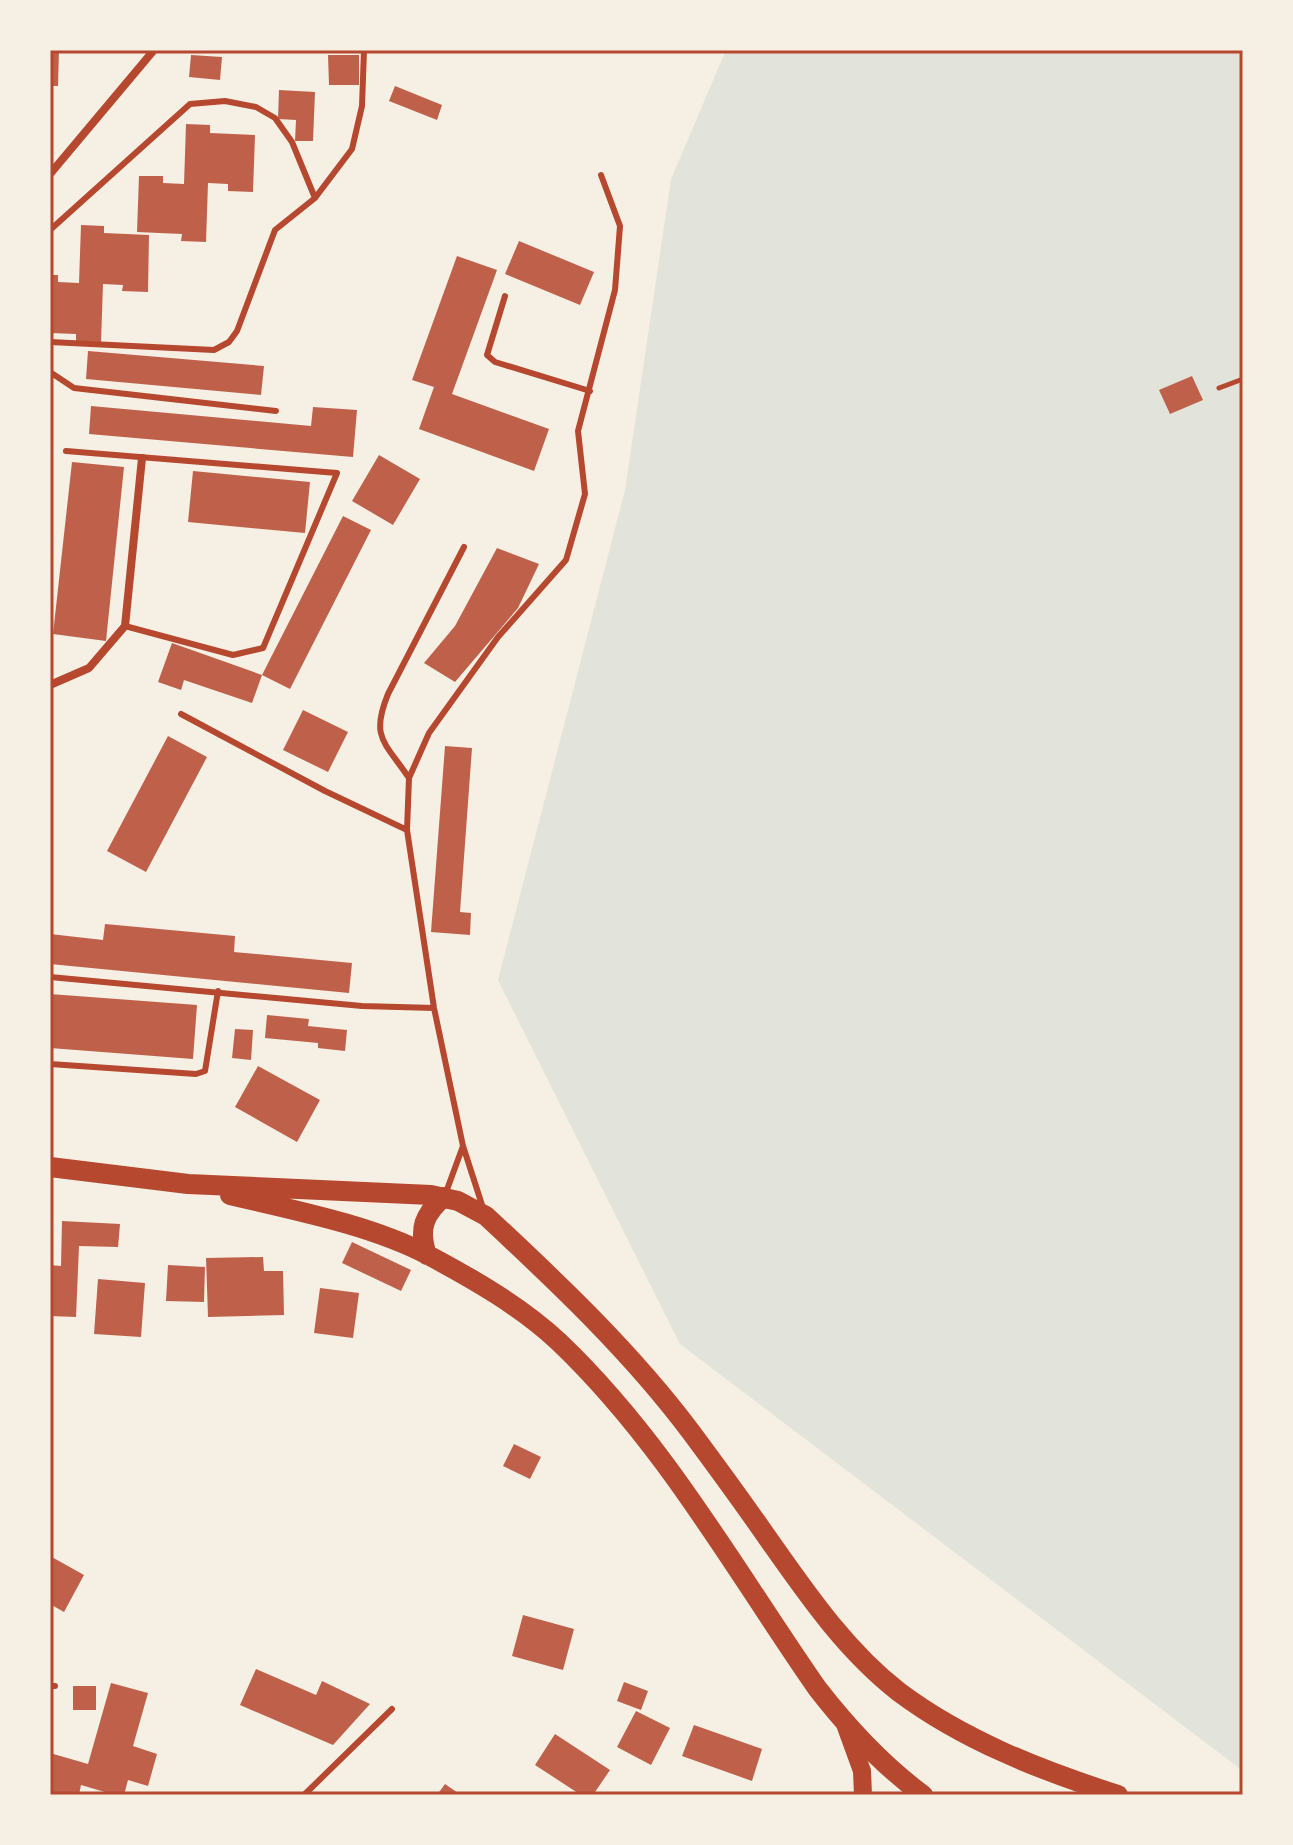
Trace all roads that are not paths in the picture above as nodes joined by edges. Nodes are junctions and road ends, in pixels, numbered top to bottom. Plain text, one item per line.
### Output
1 (154, 50) edge
2 (364, 50) edge
3 (50, 174) edge
4 (601, 175) dead end
5 (315, 198) junction
6 (50, 230) edge
7 (505, 296) dead end
8 (50, 342) edge
9 (50, 372) edge
10 (590, 391) junction
11 (276, 411) dead end
12 (66, 451) dead end
13 (142, 458) junction
14 (464, 547) dead end
15 (125, 626) junction
16 (50, 685) edge
17 (181, 714) dead end
18 (409, 778) junction
19 (407, 830) junction
20 (50, 977) edge
21 (218, 991) junction
22 (434, 1008) junction
23 (50, 1064) edge
24 (463, 1146) junction
25 (50, 1167) edge
26 (188, 1184) junction
27 (444, 1197) junction
28 (486, 1216) junction
29 (427, 1255) junction
30 (392, 1709) dead end
31 (845, 1724) junction
32 (304, 1795) edge
33 (863, 1795) edge
34 (923, 1795) edge
35 (1118, 1795) edge

1 - 3 street
2 - 5 lane
4 - 10 lane
5 - 6 lane
5 - 8 lane
7 - 10 lane
9 - 11 lane
10 - 18 lane
12 - 13 lane
13 - 15 street
13 - 15 lane
14 - 18 lane
15 - 16 street
17 - 19 lane
18 - 19 lane
19 - 22 lane
20 - 21 lane
21 - 22 lane
21 - 23 lane
22 - 24 lane
24 - 27 lane
24 - 28 lane
25 - 26 highway
26 - 27 highway
26 - 29 highway
27 - 28 highway
27 - 29 highway
28 - 35 highway
29 - 31 highway
30 - 32 lane
31 - 33 main road
31 - 34 highway

